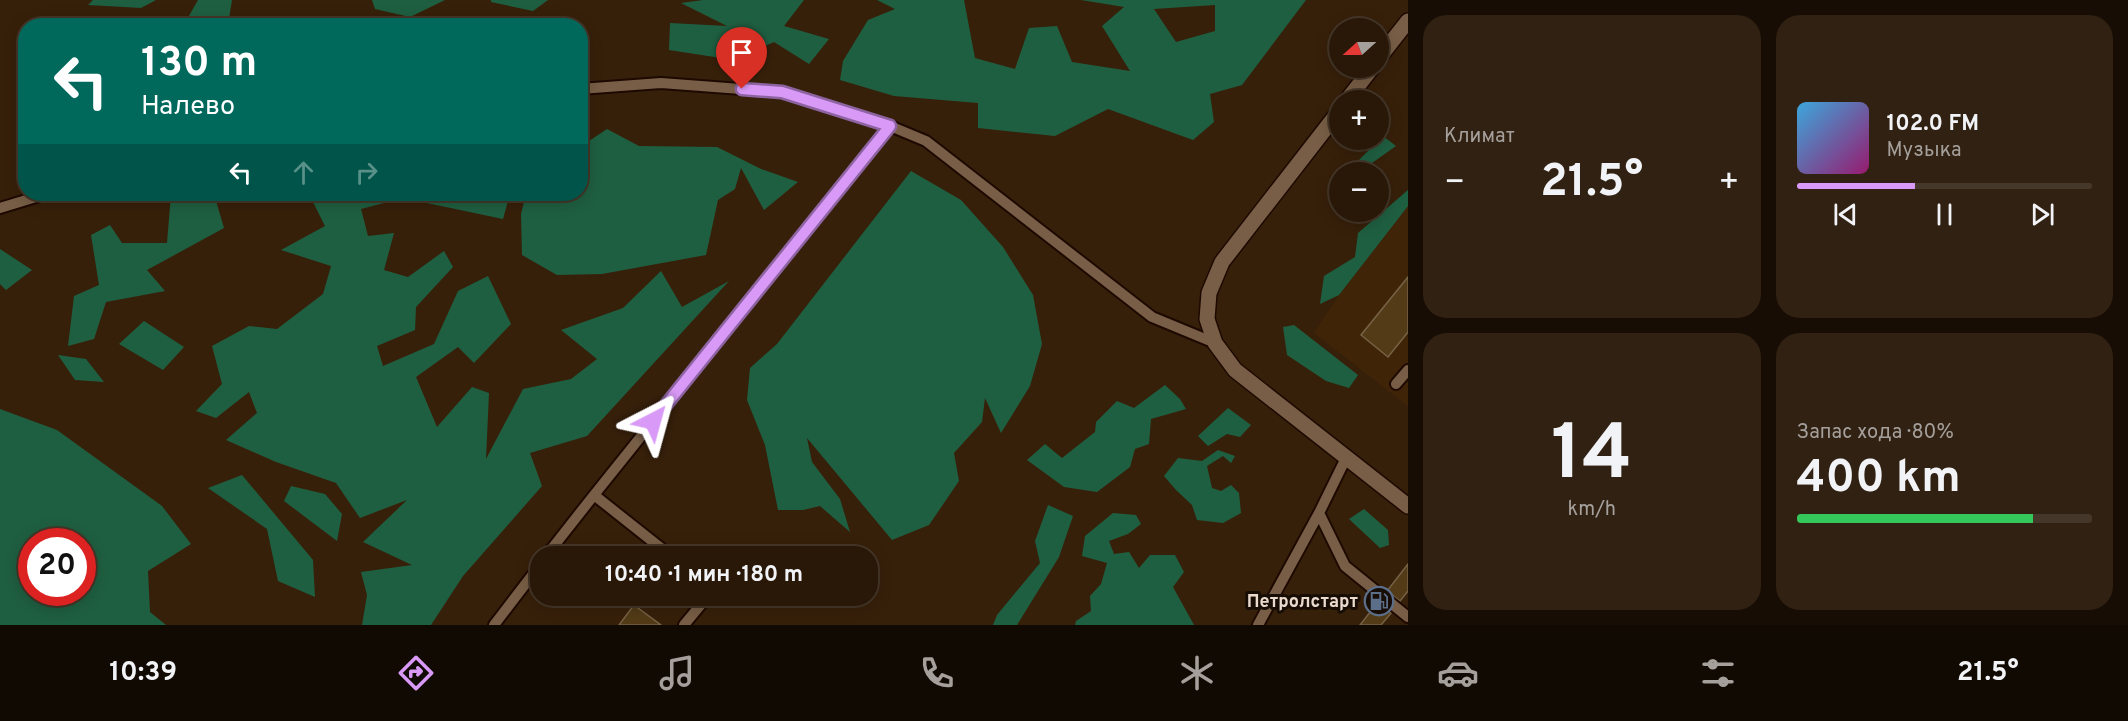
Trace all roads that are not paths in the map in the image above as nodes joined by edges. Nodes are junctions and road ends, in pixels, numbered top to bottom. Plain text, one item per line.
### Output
1 (1408, 21) edge
2 (1389, 45) edge
3 (1364, 78) edge
4 (588, 88) edge
5 (1355, 90) edge
6 (1329, 124) edge
7 (890, 126) junction
8 (23, 201) edge
9 (0, 208) edge
10 (1215, 343) junction
11 (1408, 370) edge
12 (1396, 384) dead end
13 (1346, 458) junction
14 (594, 495) junction
15 (1408, 506) edge
16 (1319, 513) junction
17 (554, 546) edge
18 (658, 546) edge
19 (530, 578) edge
20 (700, 606) edge
21 (1408, 617) edge
22 (494, 625) edge
23 (684, 625) edge
24 (1258, 625) edge

1 - 2 street
3 - 5 street
4 - 7 lane
6 - 10 street
7 - 10 lane
7 - 14 lane
8 - 9 lane
10 - 13 street
11 - 12 lane
13 - 15 street
13 - 16 lane
14 - 17 lane
14 - 18 lane
16 - 21 lane
16 - 24 lane
19 - 22 lane
20 - 23 lane

